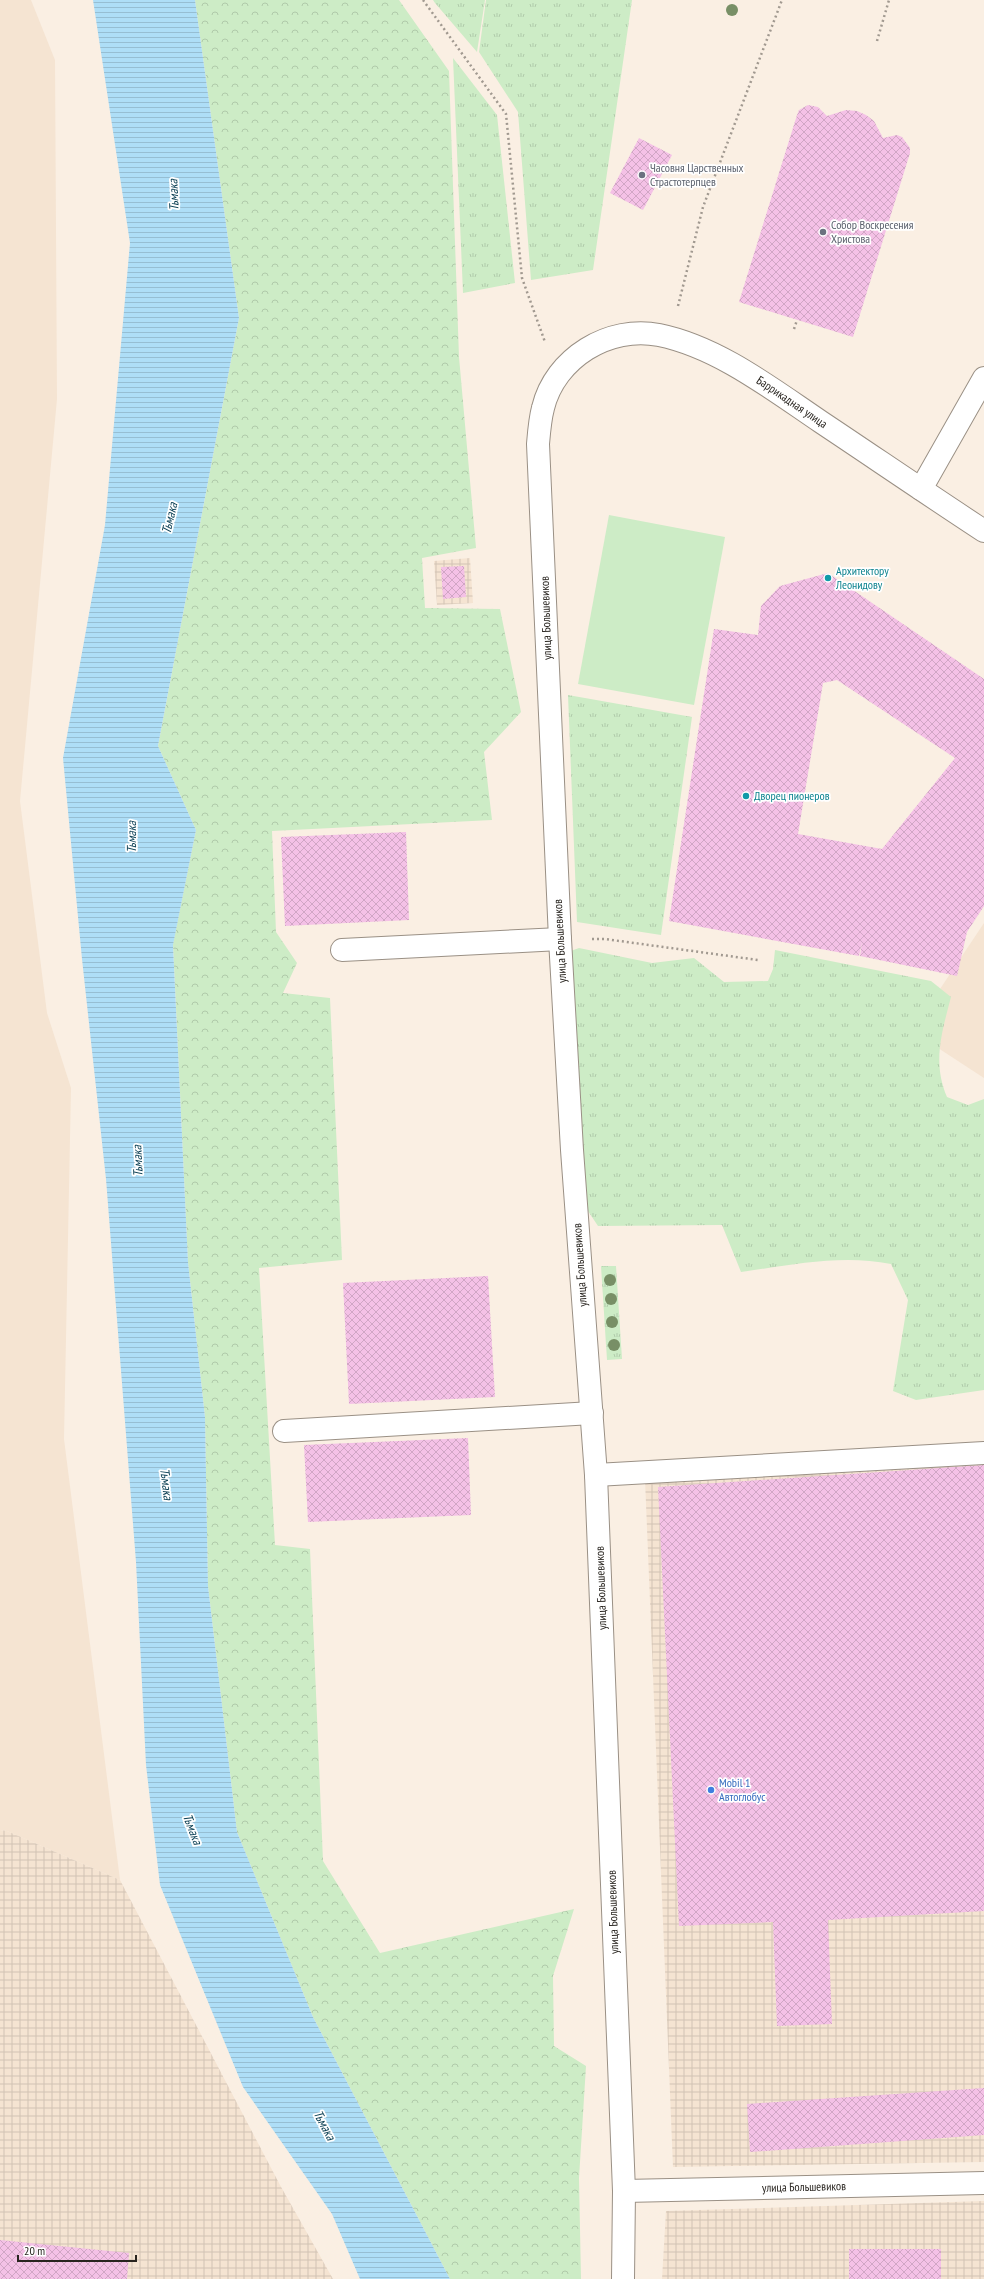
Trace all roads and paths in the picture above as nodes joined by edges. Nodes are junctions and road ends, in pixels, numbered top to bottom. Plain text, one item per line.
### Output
1 (423, 0) edge
2 (782, 0) edge
3 (889, 0) edge
4 (877, 41) dead end
5 (797, 320) dead end
6 (794, 329) dead end
7 (670, 338) junction
8 (582, 352) joint
9 (557, 377) junction
10 (984, 378) edge
11 (921, 489) junction
12 (984, 531) edge
13 (560, 939) junction
14 (342, 950) dead end
15 (758, 960) dead end
16 (592, 1413) junction
17 (284, 1430) dead end
18 (984, 1453) edge
19 (596, 1475) junction
20 (984, 2183) edge
21 (624, 2191) junction
22 (623, 2279) edge

1 - 9 path
2 - 7 path
3 - 4 path
5 - 6 path
7 - 8 street, Баррикадная улица
7 - 11 street, Баррикадная улица
8 - 9 street, улица Большевиков
9 - 13 street, улица Большевиков
10 - 11 street
11 - 12 street, Баррикадная улица
13 - 14 street
13 - 15 path
13 - 16 street, улица Большевиков
16 - 17 street
16 - 19 street, улица Большевиков
18 - 19 street
19 - 21 street, улица Большевиков
20 - 21 street, улица Большевиков
21 - 22 street, улица Большевиков

